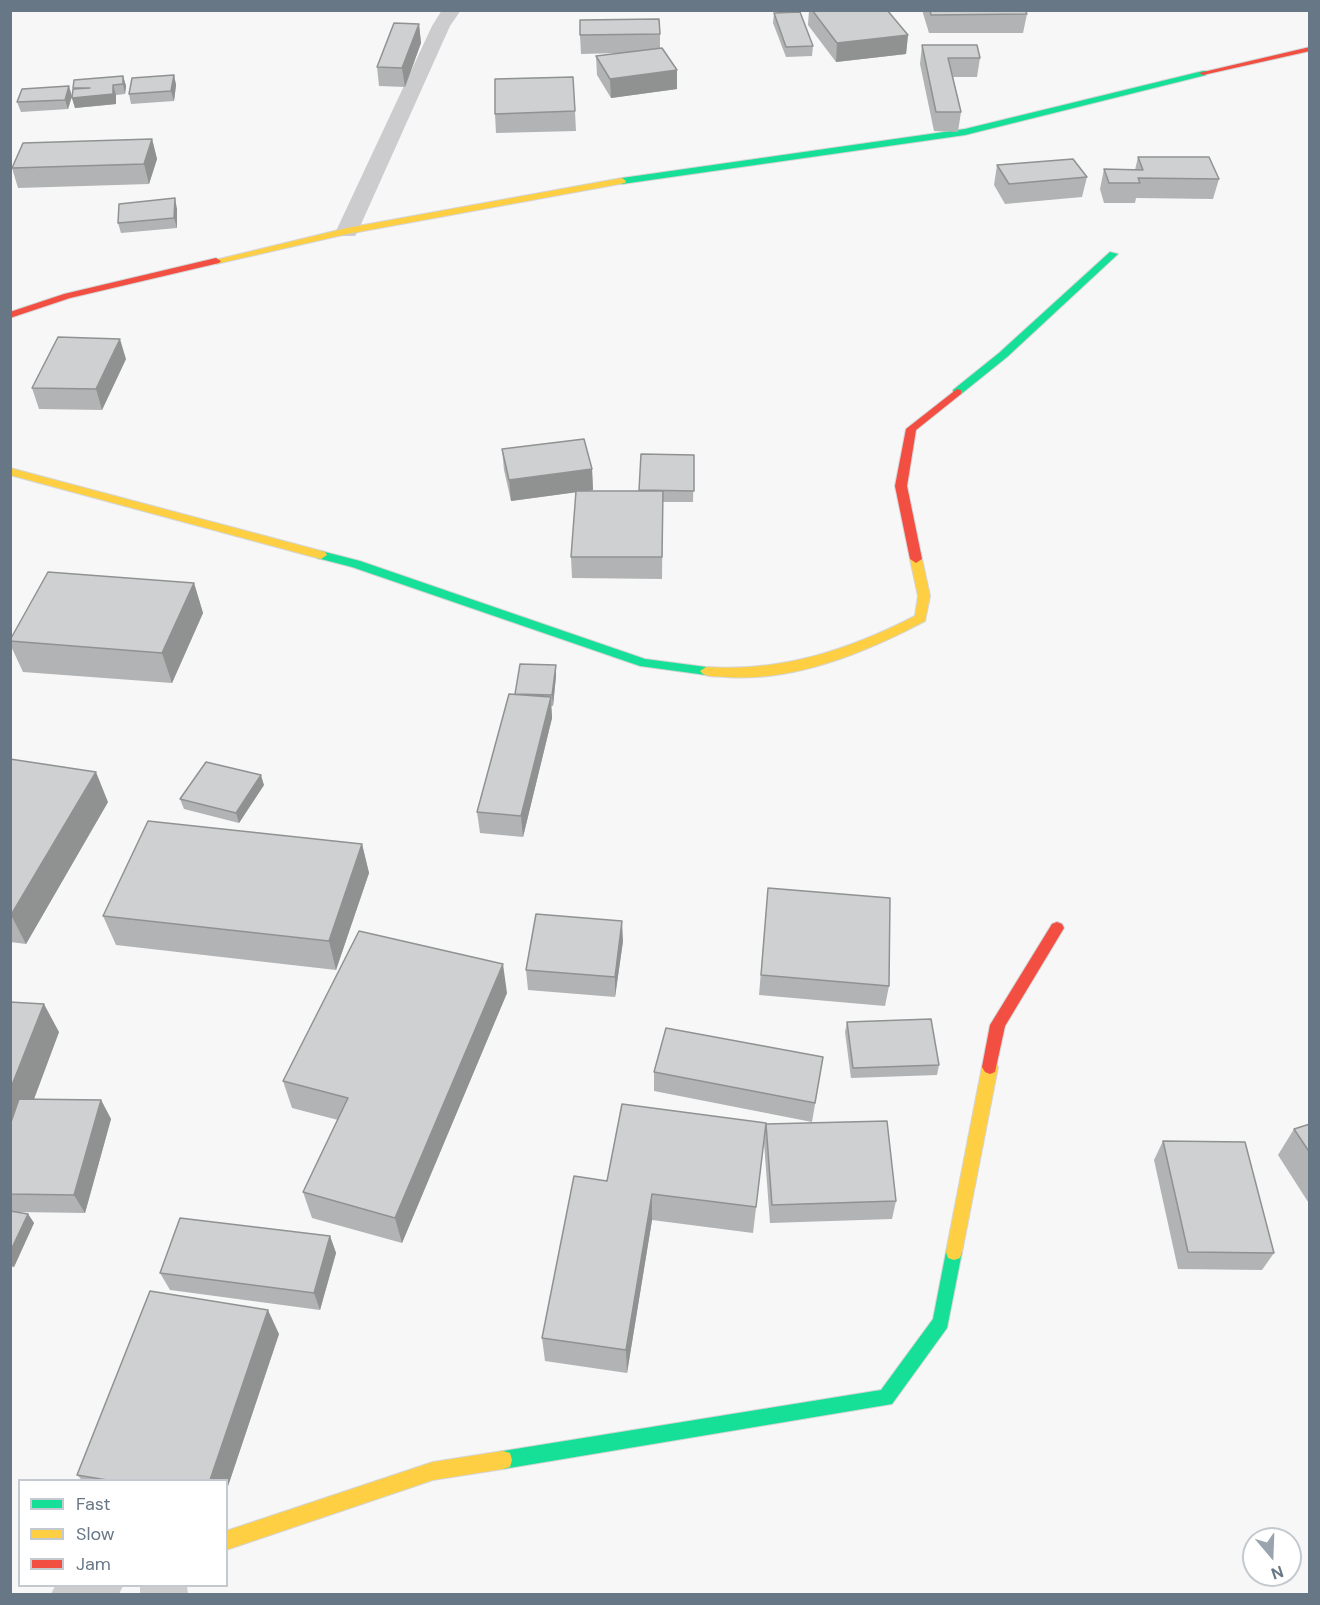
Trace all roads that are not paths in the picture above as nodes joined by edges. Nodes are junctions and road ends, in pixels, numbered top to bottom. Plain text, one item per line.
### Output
1 (452, 10) edge
2 (1310, 49) edge
3 (347, 231) junction
4 (1113, 254) dead end
5 (10, 315) edge
6 (10, 471) edge
7 (1057, 928) dead end
8 (228, 1540) edge
9 (96, 1587) edge
10 (75, 1594) edge

1 - 3 street
2 - 3 street
3 - 5 street
4 - 6 street
7 - 8 street
9 - 10 street

